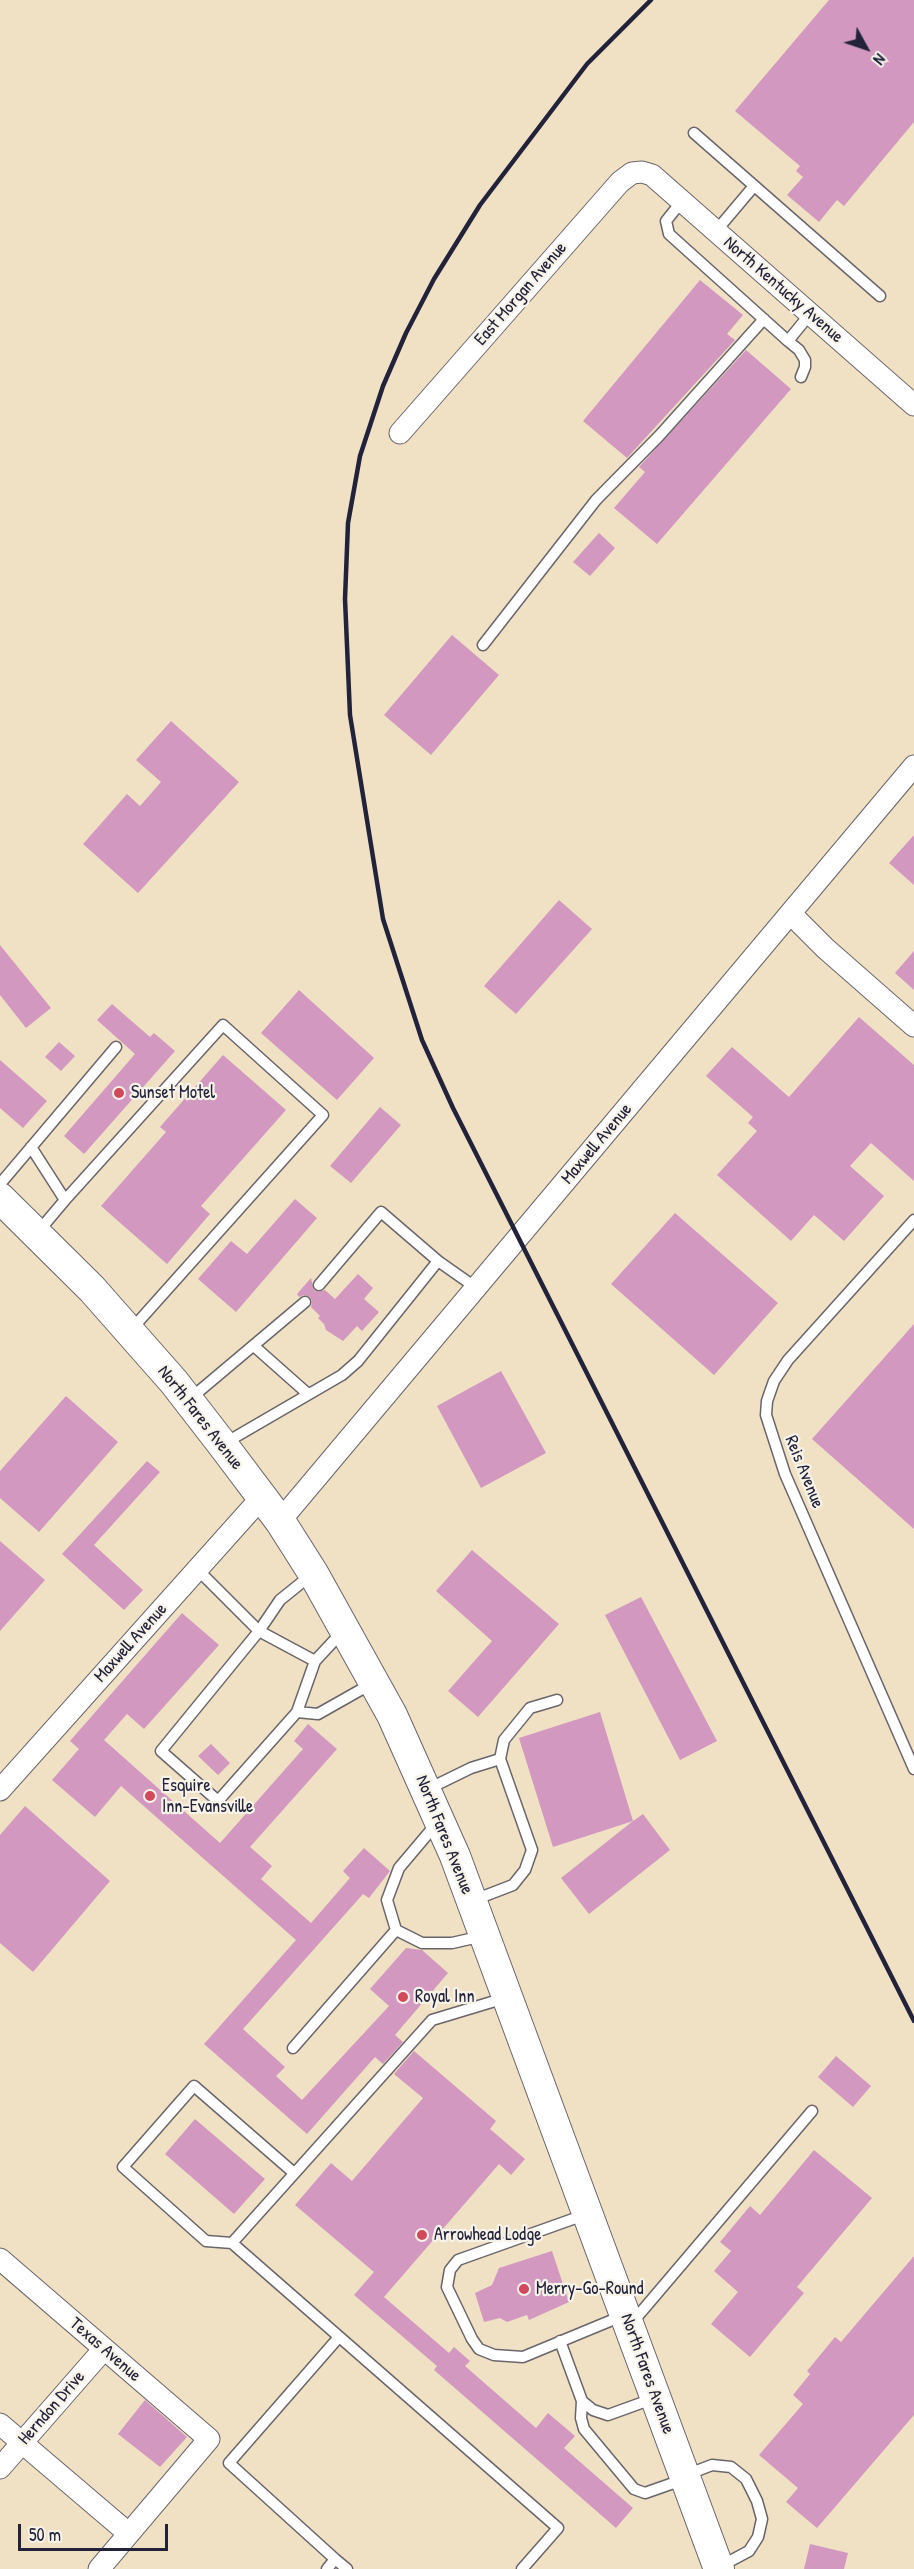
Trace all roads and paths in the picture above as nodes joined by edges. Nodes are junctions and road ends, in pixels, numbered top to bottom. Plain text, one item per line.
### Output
1 (694, 134) dead end
2 (652, 175) joint
3 (754, 186) junction
4 (682, 201) junction
5 (716, 231) junction
6 (880, 296) dead end
7 (810, 314) junction
8 (764, 319) junction
9 (788, 341) junction
10 (801, 377) dead end
11 (914, 405) edge
12 (400, 433) dead end
13 (483, 645) dead end
14 (914, 766) edge
15 (791, 914) junction
16 (914, 1026) edge
17 (116, 1047) dead end
18 (32, 1147) junction
19 (0, 1184) edge
20 (0, 1198) edge
21 (65, 1200) junction
22 (914, 1220) edge
23 (37, 1234) junction
24 (438, 1261) junction
25 (319, 1285) dead end
26 (475, 1287) junction
27 (305, 1302) dead end
28 (129, 1332) junction
29 (255, 1347) junction
30 (308, 1394) junction
31 (188, 1401) junction
32 (222, 1444) junction
33 (262, 1497) junction
34 (280, 1521) junction
35 (198, 1569) junction
36 (313, 1573) junction
37 (345, 1629) junction
38 (259, 1631) junction
39 (315, 1661) junction
40 (374, 1682) junction
41 (557, 1700) dead end
42 (297, 1712) junction
43 (500, 1759) junction
44 (914, 1769) edge
45 (0, 1790) edge
46 (427, 1790) junction
47 (440, 1820) junction
48 (471, 1901) junction
49 (396, 1930) junction
50 (484, 1936) junction
51 (507, 1998) junction
52 (293, 2048) dead end
53 (812, 2111) dead end
54 (294, 2173) junction
55 (587, 2214) junction
56 (232, 2243) junction
57 (0, 2259) edge
58 (627, 2321) junction
59 (339, 2337) junction
60 (560, 2342) junction
61 (104, 2349) junction
62 (655, 2398) junction
63 (582, 2400) junction
64 (0, 2424) edge
65 (22, 2442) junction
66 (0, 2468) edge
67 (685, 2477) junction
68 (128, 2533) junction
69 (335, 2559) junction
70 (719, 2568) edge
71 (99, 2569) edge
72 (327, 2569) edge
73 (347, 2569) edge
74 (522, 2569) edge

1 - 3 lane
2 - 4 street, North Kentucky Avenue
2 - 12 street, East Morgan Avenue
3 - 5 lane
3 - 6 lane
4 - 5 street, North Kentucky Avenue
4 - 8 lane
5 - 7 street, North Kentucky Avenue
7 - 9 lane
7 - 11 street, North Kentucky Avenue
8 - 9 lane
8 - 13 lane
9 - 10 lane
14 - 15 street, Maxwell Avenue
15 - 16 street
15 - 26 street, Maxwell Avenue
17 - 18 lane
18 - 19 lane
18 - 21 lane
20 - 23 street, North Fares Avenue
21 - 23 lane
21 - 28 lane
22 - 44 lane, Reis Avenue
23 - 28 street, North Fares Avenue
24 - 25 lane
24 - 26 lane
24 - 30 lane
26 - 34 street, Maxwell Avenue
27 - 29 lane
28 - 31 street, North Fares Avenue
29 - 30 lane
29 - 31 lane
30 - 32 lane
31 - 32 street, North Fares Avenue
32 - 33 street, North Fares Avenue
33 - 34 street, North Fares Avenue
33 - 35 street, Maxwell Avenue
34 - 36 street, North Fares Avenue
35 - 38 lane
35 - 45 street, Maxwell Avenue
36 - 37 street, North Fares Avenue
36 - 38 lane
37 - 39 lane
37 - 40 street, North Fares Avenue
38 - 39 lane
38 - 42 lane
39 - 42 lane
40 - 42 lane
40 - 46 street, North Fares Avenue
41 - 43 lane
43 - 46 lane
43 - 48 lane
46 - 47 street, North Fares Avenue
47 - 48 street, North Fares Avenue
47 - 49 lane
48 - 50 street, North Fares Avenue
49 - 50 lane
49 - 52 lane
50 - 51 street, North Fares Avenue
51 - 54 lane
51 - 55 street, North Fares Avenue
53 - 58 lane
54 - 56 lane
54 - 56 lane
55 - 58 street, North Fares Avenue
55 - 60 lane
56 - 59 lane
57 - 61 street, Texas Avenue
58 - 60 lane
58 - 62 street, North Fares Avenue
59 - 69 lane
59 - 74 lane
60 - 63 lane
61 - 65 street, Herndon Drive
61 - 68 street, Texas Avenue
62 - 63 lane
62 - 67 street, North Fares Avenue
63 - 67 lane
64 - 65 street
65 - 66 street, Herndon Drive
65 - 68 street
67 - 70 street, North Fares Avenue
67 - 70 lane
68 - 71 street
69 - 72 lane
69 - 73 lane

